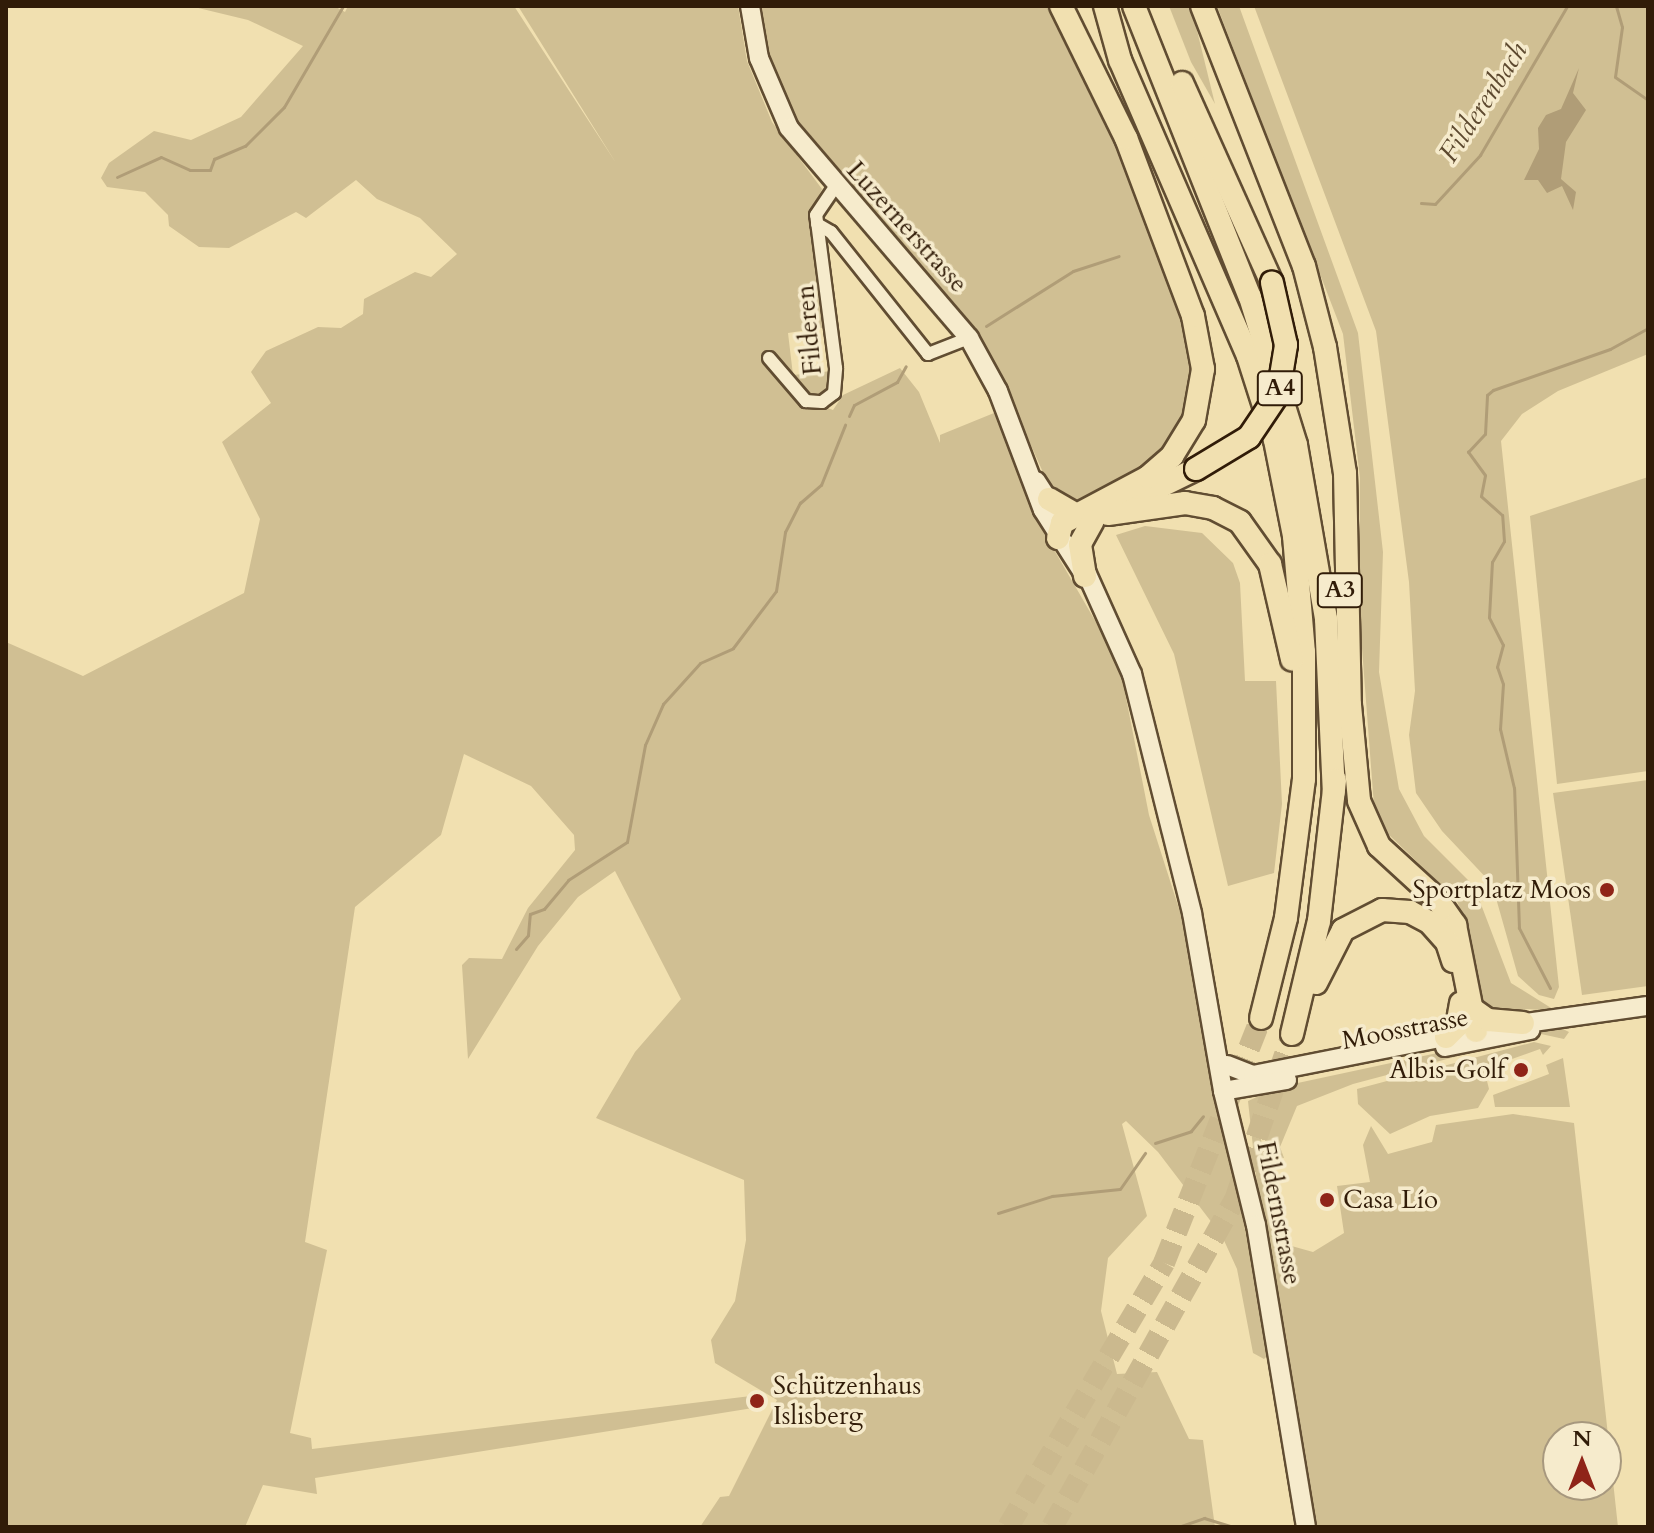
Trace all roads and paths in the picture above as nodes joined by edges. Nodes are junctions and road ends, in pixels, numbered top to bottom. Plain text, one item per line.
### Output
1 (750, 6) edge
2 (1062, 6) edge
3 (1105, 6) edge
4 (1137, 6) edge
5 (1202, 6) edge
6 (835, 187) junction
7 (817, 224) junction
8 (1211, 264) junction
9 (969, 338) junction
10 (769, 358) dead end
11 (1332, 388) junction
12 (1046, 505) joint
13 (1074, 524) junction
14 (1085, 576) junction
15 (1304, 779) junction
16 (1334, 792) junction
17 (1648, 1006) edge
18 (1261, 1018) tunnel mouth
19 (1567, 1019) junction
20 (1523, 1023) joint
21 (1471, 1024) junction
22 (1446, 1037) junction
23 (1219, 1046) junction
24 (1227, 1065) junction
25 (1280, 1071) junction
26 (1229, 1089) junction
27 (1253, 1090) junction
28 (1238, 1135) junction
29 (1306, 1527) edge

1 - 6 main road, Luzernerstrasse
2 - 8 highway, A4
2 - 13 highway
3 - 8 highway, A4
4 - 13 highway, bridge
4 - 16 highway, A4
5 - 11 highway, A3
6 - 7 street
6 - 9 main road, Luzernerstrasse
7 - 9 street
7 - 10 street, Filderen
8 - 15 highway, A4
9 - 12 main road, Luzernerstrasse
11 - 16 highway, A3
11 - 21 highway
12 - 13 highway
13 - 14 main road
13 - 14 highway
13 - 15 highway
14 - 23 main road
15 - 18 highway, A4
16 - 21 highway, A4
17 - 19 main road, Moosstrasse
19 - 20 main road, Moosstrasse
19 - 21 main road, Moosstrasse
20 - 21 highway
21 - 22 main road, Moosstrasse
21 - 22 highway
21 - 27 main road, Moosstrasse
22 - 25 main road, Moosstrasse
23 - 24 main road
23 - 26 main road
24 - 25 main road, Moosstrasse
24 - 26 main road
25 - 26 main road, Moosstrasse
26 - 27 main road, Moosstrasse
26 - 28 main road, Fildernstrasse
27 - 28 main road
28 - 29 main road, Fildernstrasse

